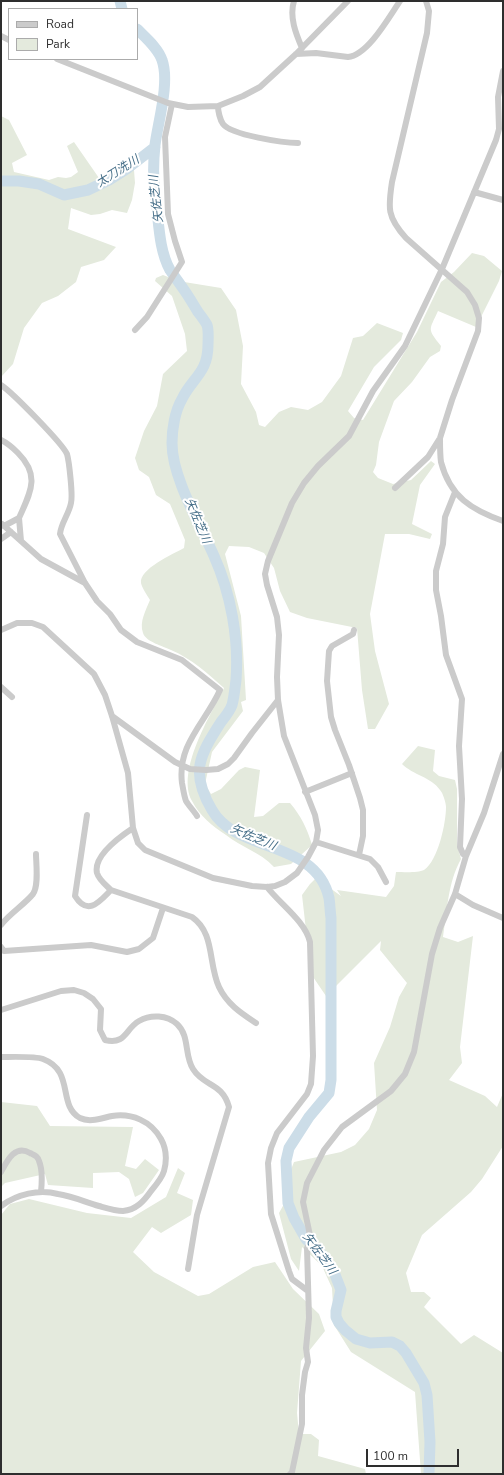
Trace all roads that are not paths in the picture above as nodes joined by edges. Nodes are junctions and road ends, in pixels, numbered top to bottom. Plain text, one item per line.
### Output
1 (294, 1) edge
2 (348, 1) edge
3 (400, 1) edge
4 (426, 1) edge
5 (302, 48) junction
6 (296, 54) junction
7 (59, 60) edge
8 (503, 71) edge
9 (170, 104) junction
10 (218, 106) junction
11 (298, 143) dead end
12 (474, 192) junction
13 (503, 200) edge
14 (442, 269) junction
15 (135, 330) dead end
16 (1, 385) edge
17 (440, 438) junction
18 (1, 440) edge
19 (395, 488) dead end
20 (455, 492) junction
21 (19, 518) junction
22 (503, 521) edge
23 (3, 525) edge
24 (11, 532) junction
25 (1, 539) edge
26 (21, 541) junction
27 (85, 583) junction
28 (1, 630) edge
29 (354, 630) dead end
30 (1, 687) edge
31 (12, 697) dead end
32 (278, 700) junction
33 (112, 716) junction
34 (503, 754) edge
35 (181, 766) junction
36 (352, 774) junction
37 (306, 792) junction
38 (86, 815) dead end
39 (197, 816) dead end
40 (132, 828) junction
41 (316, 842) junction
42 (36, 854) dead end
43 (359, 855) junction
44 (466, 856) junction
45 (386, 882) dead end
46 (267, 887) junction
47 (111, 890) junction
48 (455, 894) junction
49 (163, 908) junction
50 (503, 918) edge
51 (1, 924) edge
52 (1, 947) edge
53 (1, 1010) edge
54 (256, 1023) dead end
55 (1, 1057) edge
56 (1, 1172) edge
57 (42, 1192) junction
58 (1, 1206) edge
59 (188, 1269) dead end
60 (308, 1291) junction
61 (290, 1474) edge

1 - 5 street
2 - 5 street
3 - 6 street
4 - 14 street
5 - 6 street
6 - 10 street
7 - 9 street
8 - 12 street
9 - 10 street
9 - 15 street
10 - 11 street
12 - 13 street
12 - 14 street
14 - 17 street
14 - 32 street
16 - 27 street
17 - 19 street
17 - 20 street
18 - 21 street
20 - 22 street
20 - 44 street
21 - 23 street
21 - 26 street
23 - 24 street
24 - 25 street
24 - 26 street
26 - 27 street
27 - 35 street
28 - 33 street
29 - 36 street
30 - 31 street
32 - 35 street
32 - 37 street
33 - 35 street
33 - 40 street
34 - 44 street
35 - 39 street
36 - 37 street
36 - 43 street
37 - 41 street
38 - 47 street
40 - 46 street
40 - 47 street
41 - 43 street
41 - 46 street
42 - 51 street
43 - 45 street
44 - 48 street
46 - 60 street
47 - 49 street
48 - 50 street
48 - 60 street
49 - 52 street
49 - 54 street
53 - 59 street
55 - 57 street
56 - 57 street
57 - 58 street
60 - 61 street

